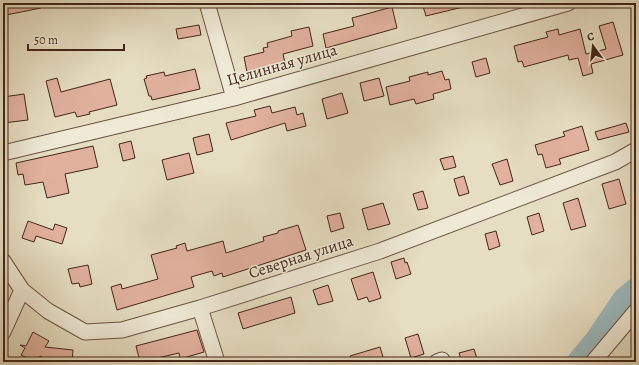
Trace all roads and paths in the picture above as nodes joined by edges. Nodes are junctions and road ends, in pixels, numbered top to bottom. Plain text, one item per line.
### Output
1 (207, 3) edge
2 (568, 3) edge
3 (234, 98) junction
4 (636, 150) edge
5 (3, 153) edge
6 (3, 261) edge
7 (22, 290) junction
8 (200, 308) junction
9 (636, 311) edge
10 (3, 332) edge
11 (217, 362) edge
12 (593, 362) edge

1 - 3 street
2 - 3 street, Целинная улица
3 - 5 street, Целинная улица
4 - 8 street, Северная улица
6 - 7 street, Северная улица
7 - 8 street, Северная улица
7 - 10 street
8 - 11 street
9 - 12 street

